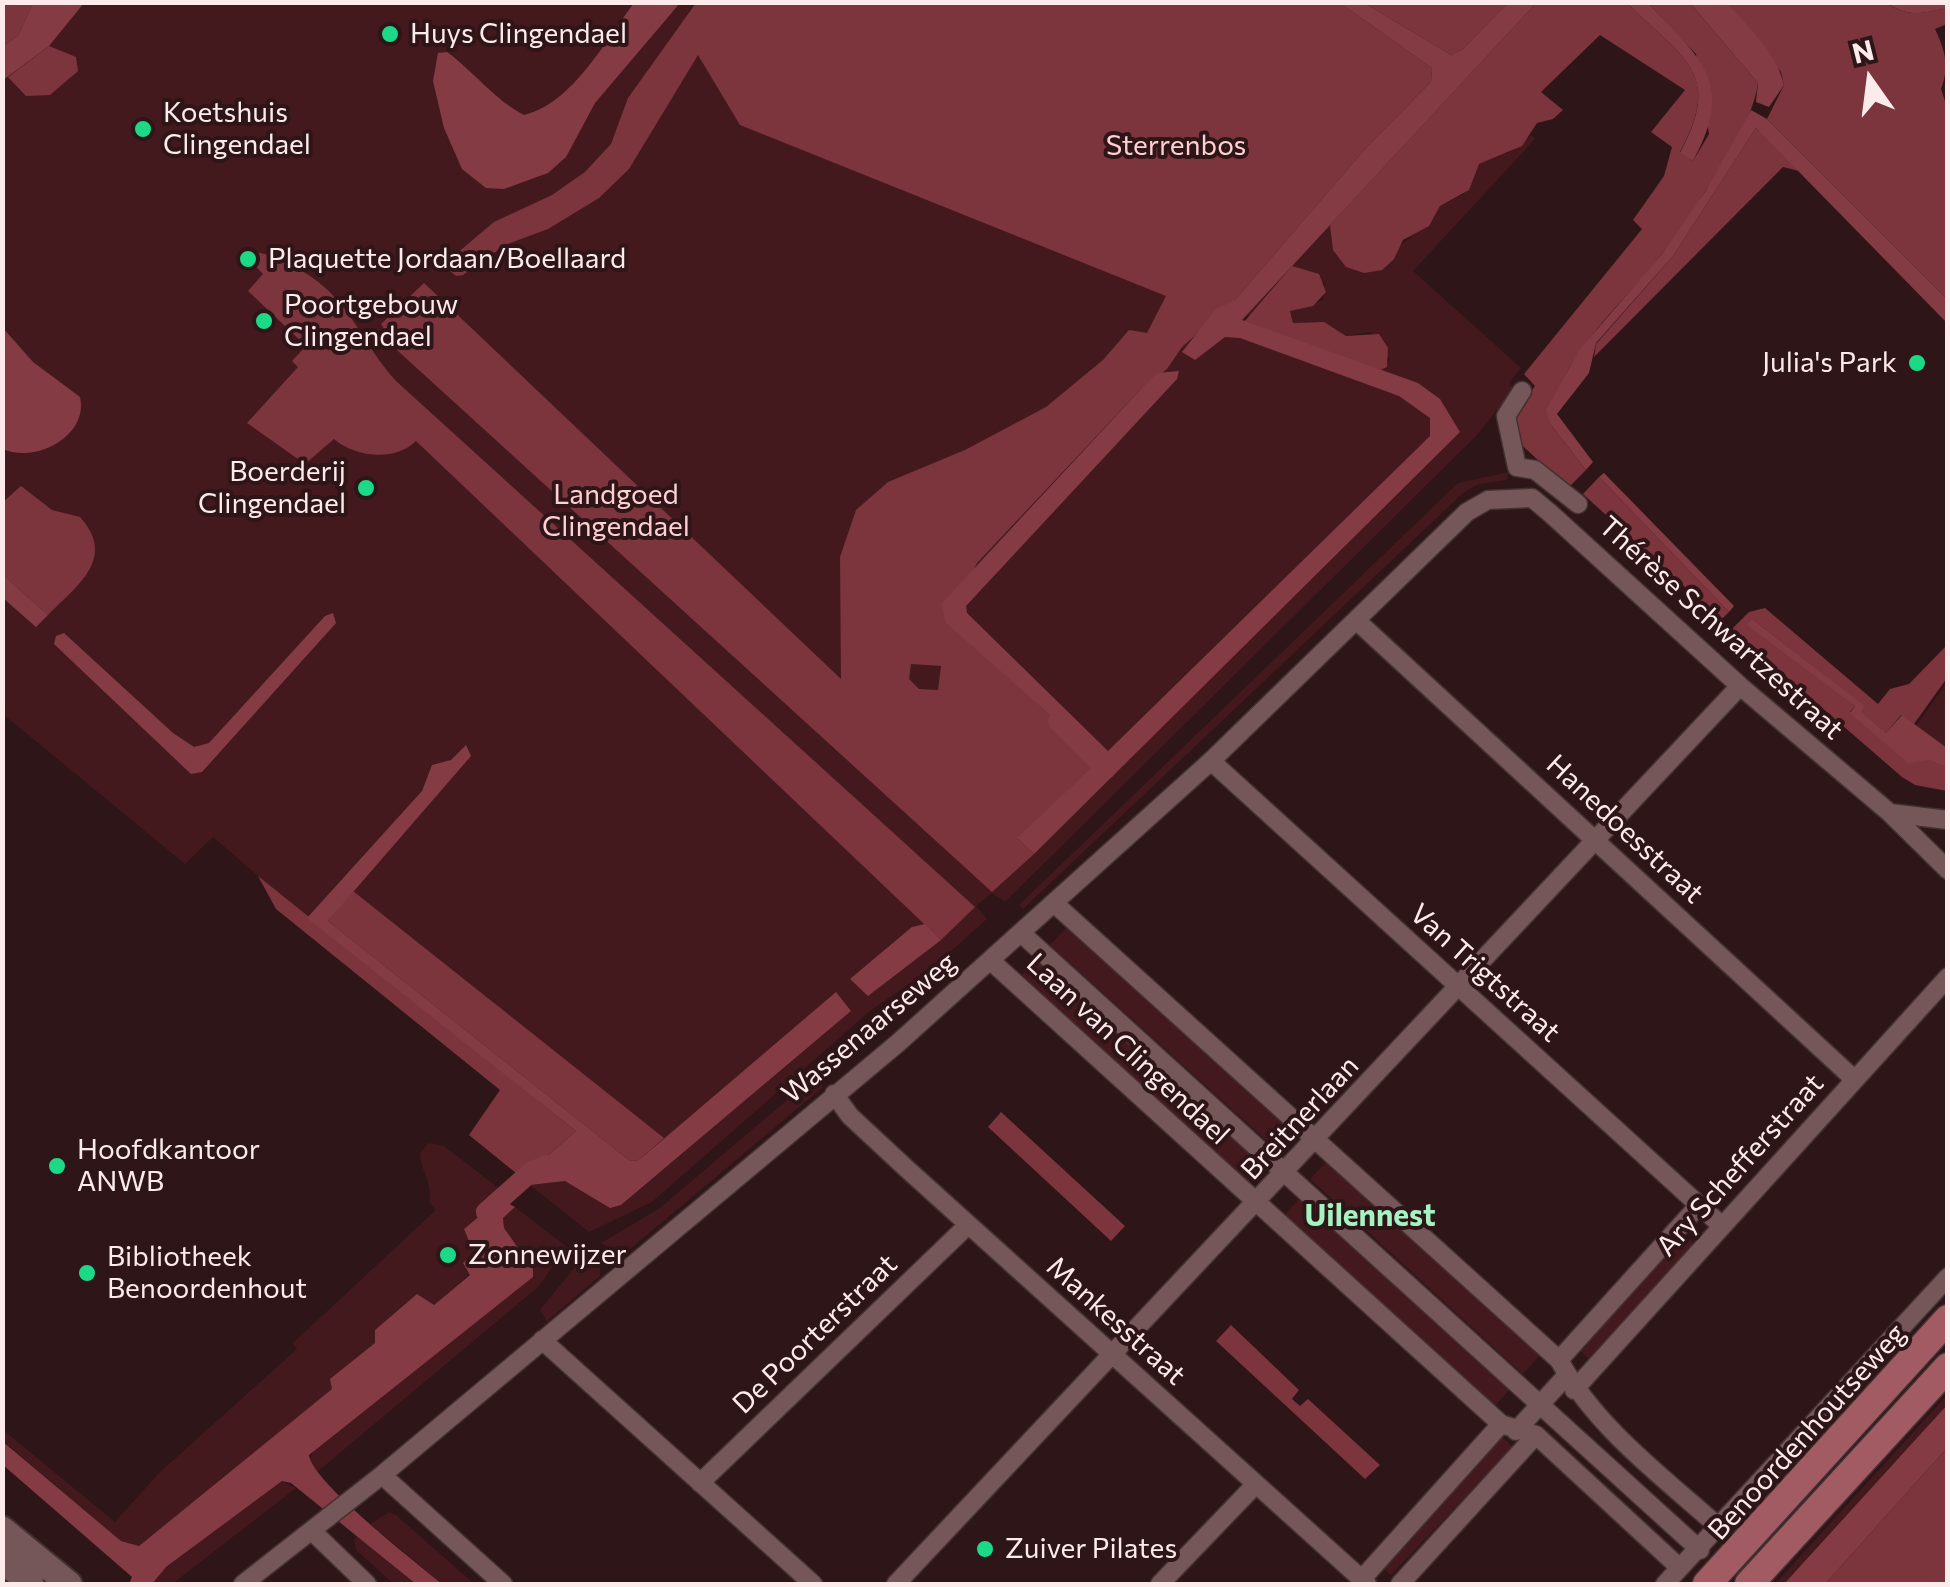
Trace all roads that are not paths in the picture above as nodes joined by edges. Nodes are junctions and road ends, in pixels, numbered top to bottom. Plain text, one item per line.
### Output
1 (1522, 391) dead end
2 (1517, 468) junction
3 (1511, 496) junction
4 (1578, 504) dead end
5 (1357, 621) junction
6 (1740, 686) junction
7 (1211, 761) junction
8 (1890, 813) junction
9 (1948, 820) edge
10 (1597, 840) junction
11 (1948, 870) edge
12 (1055, 904) junction
13 (1021, 933) junction
14 (991, 960) junction
15 (1948, 976) edge
16 (1460, 987) junction
17 (1854, 1079) junction
18 (834, 1094) junction
19 (1317, 1140) junction
20 (1286, 1173) junction
21 (1257, 1204) junction
22 (1699, 1205) junction
23 (968, 1225) junction
24 (1722, 1226) junction
25 (1948, 1278) edge
26 (1948, 1319) edge
27 (542, 1340) junction
28 (1113, 1357) junction
29 (1948, 1367) edge
30 (1566, 1375) junction
31 (1540, 1404) junction
32 (1508, 1428) junction
33 (1536, 1436) junction
34 (382, 1475) junction
35 (700, 1483) junction
36 (1256, 1484) junction
37 (319, 1526) junction
38 (1720, 1528) junction
39 (2, 1529) edge
40 (1700, 1550) junction
41 (2, 1560) edge
42 (1680, 1568) junction
43 (1364, 1582) edge
44 (31, 1584) edge
45 (68, 1584) edge
46 (242, 1584) edge
47 (366, 1584) edge
48 (503, 1584) edge
49 (812, 1584) edge
50 (896, 1584) edge
51 (1160, 1584) edge
52 (1400, 1584) edge
53 (1665, 1584) edge
54 (1707, 1584) edge
55 (1749, 1584) edge

1 - 2 street
2 - 3 street
2 - 4 street
3 - 5 street, Wassenaarseweg
3 - 6 street, Thérèse Schwartzestraat
5 - 7 street, Wassenaarseweg
5 - 10 street, Hanedoesstraat
6 - 8 street, Thérèse Schwartzestraat
6 - 10 street, Breitnerlaan
7 - 12 street, Wassenaarseweg
7 - 16 street, Van Trigtstraat
8 - 9 street
8 - 11 street, Thérèse Schwartzestraat
10 - 16 street, Breitnerlaan
10 - 17 street, Hanedoesstraat
12 - 13 street, Wassenaarseweg
12 - 19 street, Laan van Clingendael
13 - 14 street, Wassenaarseweg
13 - 20 street, Laan van Clingendael
14 - 18 street, Wassenaarseweg
14 - 21 street, Laan van Clingendael
15 - 17 street, Ary Schefferstraat
16 - 19 street, Breitnerlaan
16 - 22 street, Van Trigtstraat
17 - 24 street, Ary Schefferstraat
18 - 23 street, Mankesstraat
18 - 27 street, Wassenaarseweg
19 - 20 street, Breitnerlaan
19 - 30 street, Laan van Clingendael
20 - 21 street, Breitnerlaan
20 - 31 street, Laan van Clingendael
21 - 28 street, Breitnerlaan
21 - 32 street, Laan van Clingendael
22 - 24 street, Van Trigtstraat
22 - 30 street, Ary Schefferstraat
23 - 28 street, Mankesstraat
23 - 35 street, De Poorterstraat
24 - 30 street, Ary Schefferstraat
25 - 38 street, Benoordenhoutseweg
26 - 54 main road, Benoordenhoutseweg
27 - 34 street, Wassenaarseweg
27 - 35 street
28 - 36 street, Mankesstraat
28 - 50 street, Breitnerlaan
29 - 55 main road
30 - 31 street, Ary Schefferstraat
30 - 38 street, Laan van Clingendael
31 - 32 street, Ary Schefferstraat
31 - 40 street, Laan van Clingendael
32 - 33 street, Laan van Clingendael
32 - 43 street, Ary Schefferstraat
33 - 42 street, Laan van Clingendael
33 - 52 street
34 - 37 street, Wassenaarseweg
34 - 48 street
35 - 49 street
36 - 43 street, Mankesstraat
36 - 51 street
37 - 46 street, Wassenaarseweg
37 - 47 street
38 - 40 street, Benoordenhoutseweg
39 - 45 main road
40 - 42 street, Benoordenhoutseweg
41 - 44 main road
42 - 53 street, Benoordenhoutseweg

